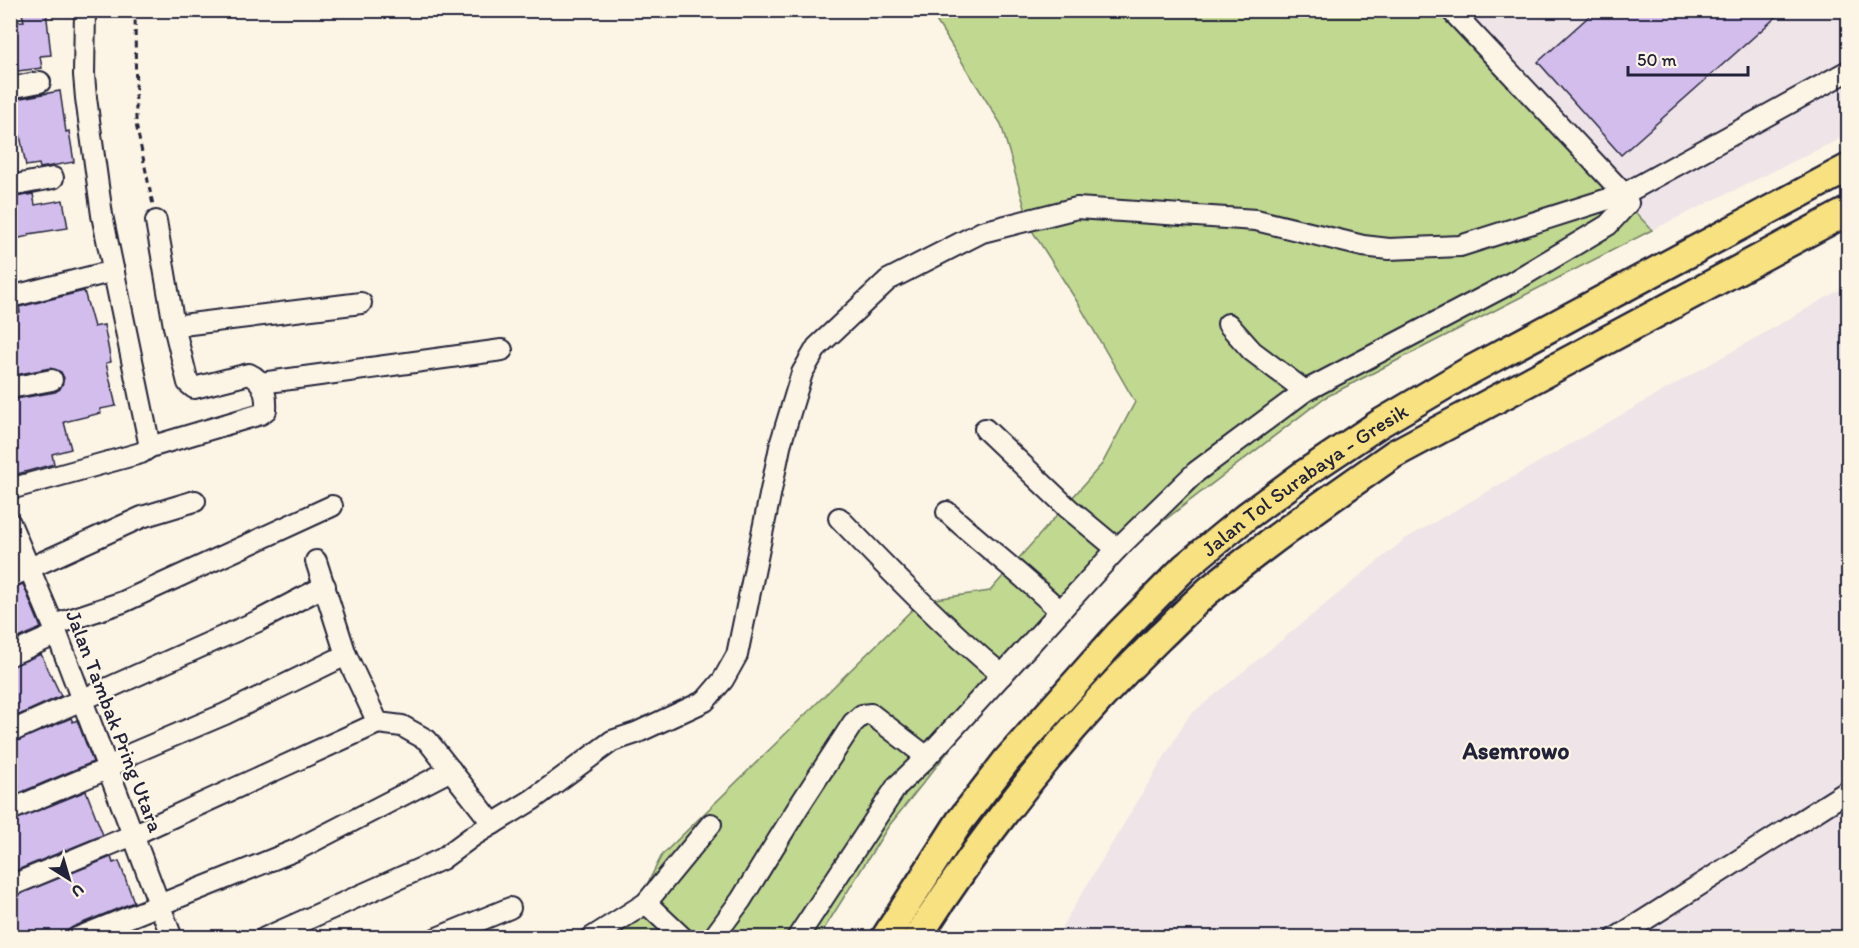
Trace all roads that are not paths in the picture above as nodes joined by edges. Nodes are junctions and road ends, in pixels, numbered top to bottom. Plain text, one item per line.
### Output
1 (85, 10) edge
2 (1451, 10) edge
3 (1848, 71) edge
4 (40, 82) dead end
5 (10, 88) edge
6 (1848, 168) edge
7 (53, 178) dead end
8 (10, 186) edge
9 (1624, 194) junction
10 (1848, 211) edge
11 (156, 221) road end
12 (114, 271) junction
13 (10, 297) edge
14 (361, 303) dead end
15 (1228, 324) dead end
16 (174, 326) junction
17 (502, 350) dead end
18 (52, 380) dead end
19 (261, 383) junction
20 (10, 388) edge
21 (1305, 391) junction
22 (985, 429) dead end
23 (150, 447) junction
24 (10, 489) edge
25 (195, 501) dead end
26 (332, 506) dead end
27 (947, 512) dead end
28 (839, 518) dead end
29 (10, 523) edge
30 (1117, 549) junction
31 (316, 561) dead end
32 (29, 567) junction
33 (10, 577) edge
34 (325, 586) junction
35 (1060, 611) junction
36 (56, 629) junction
37 (10, 655) edge
38 (346, 655) junction
39 (1002, 675) junction
40 (81, 700) junction
41 (378, 723) junction
42 (10, 732) edge
43 (927, 757) junction
44 (107, 769) junction
45 (452, 771) junction
46 (1848, 791) edge
47 (10, 810) edge
48 (493, 824) junction
49 (711, 824) dead end
50 (133, 835) junction
51 (10, 886) edge
52 (646, 903) junction
53 (161, 905) junction
54 (510, 908) dead end
55 (77, 938) edge
56 (172, 938) edge
57 (265, 938) edge
58 (437, 938) edge
59 (591, 938) edge
60 (683, 938) edge
61 (713, 938) edge
62 (796, 938) edge
63 (885, 938) edge
64 (918, 938) edge
65 (1616, 938) edge

1 - 12 street
2 - 9 street
3 - 9 street
4 - 5 street
6 - 63 highway, Jalan Tol Surabaya - Gresik
7 - 8 street
9 - 21 street
9 - 48 street
10 - 64 highway, Jalan Tol Surabaya - Gresik
11 - 16 street
12 - 13 street
12 - 23 street
14 - 16 street
15 - 21 street
16 - 19 street
17 - 19 street
18 - 20 street
19 - 23 street
21 - 30 street
22 - 30 street
23 - 24 street
25 - 32 street
26 - 36 street
27 - 35 street
28 - 39 street
29 - 32 street, Jalan Tambak Pring Utara
30 - 35 street
31 - 34 street
32 - 33 street
32 - 36 street, Jalan Tambak Pring Utara
34 - 38 street
34 - 40 street
35 - 39 street
36 - 37 street
36 - 40 street, Jalan Tambak Pring Utara
38 - 41 street
38 - 44 street
39 - 43 street
40 - 42 street
40 - 44 street, Jalan Tambak Pring Utara
41 - 45 street
41 - 50 street
43 - 61 street
43 - 62 street
44 - 47 street
44 - 50 street, Jalan Tambak Pring Utara
45 - 48 street
45 - 53 street
46 - 65 street
48 - 57 street
49 - 52 street
50 - 51 street
50 - 53 street, Jalan Tambak Pring Utara
52 - 59 street
52 - 60 street
53 - 55 street
53 - 56 street, Jalan Tambak Pring Utara
54 - 58 street

